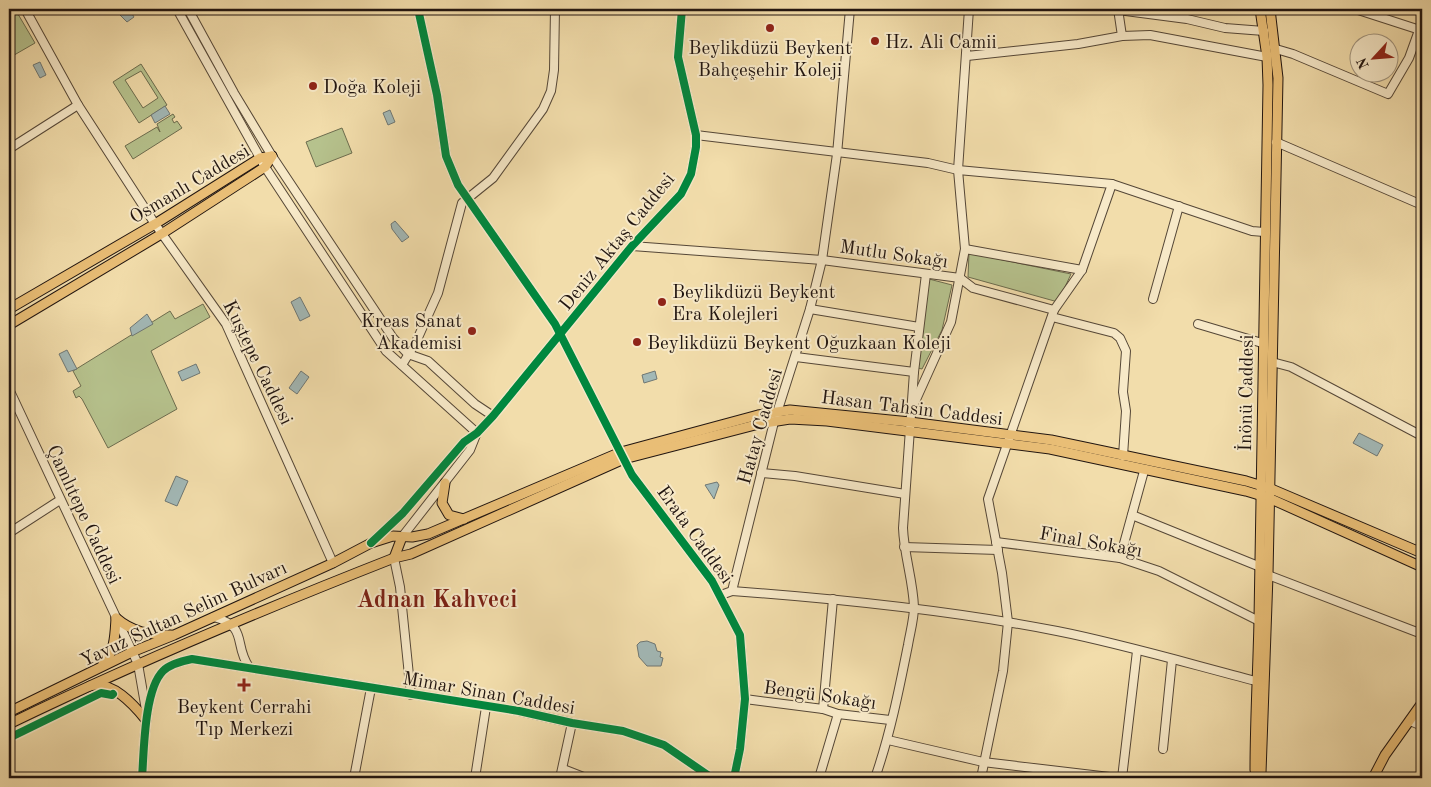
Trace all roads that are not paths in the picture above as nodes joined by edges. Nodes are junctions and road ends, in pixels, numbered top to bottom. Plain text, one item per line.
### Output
1 (25, 9) edge
2 (177, 9) edge
3 (188, 9) edge
4 (418, 9) edge
5 (555, 9) edge
6 (682, 9) edge
7 (850, 9) edge
8 (1260, 9) edge
9 (1270, 9) edge
10 (1355, 9) edge
11 (969, 10) edge
12 (1118, 10) edge
13 (1421, 26) edge
14 (1264, 31) junction
15 (1122, 36) junction
16 (1276, 49) junction
17 (967, 56) junction
18 (1267, 57) junction
19 (78, 105) junction
20 (696, 135) junction
21 (1272, 141) junction
22 (9, 149) edge
23 (838, 154) junction
24 (272, 156) junction
25 (260, 158) junction
26 (265, 167) junction
27 (958, 170) junction
28 (1112, 184) junction
29 (468, 198) junction
30 (1422, 205) edge
31 (1178, 206) junction
32 (155, 224) junction
33 (1264, 232) junction
34 (163, 233) junction
35 (1274, 233) junction
36 (632, 246) junction
37 (965, 249) junction
38 (822, 260) junction
39 (1082, 270) junction
40 (926, 274) junction
41 (960, 278) junction
42 (1152, 299) dead end
43 (810, 308) junction
44 (9, 309) edge
45 (1053, 313) junction
46 (1198, 324) dead end
47 (9, 325) edge
48 (919, 328) junction
49 (560, 335) junction
50 (1262, 343) junction
51 (408, 354) junction
52 (796, 357) junction
53 (1272, 362) junction
54 (402, 365) junction
55 (914, 372) junction
56 (9, 389) edge
57 (911, 411) junction
58 (777, 412) junction
59 (493, 416) junction
60 (774, 422) junction
61 (910, 426) junction
62 (477, 433) junction
63 (1422, 436) edge
64 (1008, 439) junction
65 (622, 456) junction
66 (1123, 456) junction
67 (1144, 471) junction
68 (761, 474) junction
69 (445, 483) junction
70 (1259, 484) junction
71 (1269, 488) junction
72 (905, 494) junction
73 (1259, 494) junction
74 (1269, 498) junction
75 (60, 500) junction
76 (1132, 515) junction
77 (464, 520) junction
78 (9, 533) edge
79 (402, 537) junction
80 (996, 542) junction
81 (371, 543) junction
82 (904, 546) junction
83 (998, 550) junction
84 (1422, 554) edge
85 (394, 558) junction
86 (1120, 558) junction
87 (332, 563) junction
88 (1258, 566) junction
89 (1422, 566) edge
90 (1268, 574) junction
91 (732, 591) junction
92 (721, 595) junction
93 (833, 599) junction
94 (914, 610) junction
95 (214, 617) junction
96 (116, 618) junction
97 (1259, 621) junction
98 (1008, 622) junction
99 (232, 624) junction
100 (1422, 634) edge
101 (174, 635) junction
102 (1137, 651) junction
103 (132, 652) junction
104 (245, 658) junction
105 (1172, 660) junction
106 (138, 664) junction
107 (232, 665) junction
108 (249, 667) junction
109 (96, 670) junction
110 (1256, 681) junction
111 (371, 688) junction
112 (80, 689) junction
113 (411, 695) junction
114 (745, 699) junction
115 (1422, 703) edge
116 (486, 707) junction
117 (823, 708) junction
118 (9, 712) edge
119 (838, 714) junction
120 (146, 720) junction
121 (890, 720) junction
122 (1410, 720) junction
123 (572, 723) junction
124 (9, 724) edge
125 (1422, 726) edge
126 (888, 740) junction
127 (1163, 749) dead end
128 (983, 762) junction
129 (563, 769) junction
130 (1377, 777) edge
131 (142, 778) edge
132 (354, 778) edge
133 (475, 778) edge
134 (560, 778) edge
135 (586, 778) edge
136 (712, 778) edge
137 (734, 778) edge
138 (819, 778) edge
139 (875, 778) edge
140 (981, 778) edge
141 (1118, 778) edge
142 (1122, 778) edge
143 (1260, 778) edge

1 - 19 street, Kuştepe Caddesi
2 - 25 street
3 - 24 street
4 - 29 street, Erata Caddesi
5 - 29 street
6 - 20 street, Deniz Aktaş Caddesi
7 - 11 street
7 - 23 street, Hatay Caddesi
8 - 14 main road, İnönü Caddesi
9 - 16 main road
10 - 13 street
11 - 17 street
12 - 14 street
12 - 15 street
13 - 16 street
14 - 18 main road, İnönü Caddesi
15 - 17 street
15 - 18 street
16 - 21 main road
17 - 27 street
18 - 21 main road, İnönü Caddesi
19 - 22 street
19 - 32 street, Kuştepe Caddesi
20 - 23 street
20 - 36 street, Deniz Aktaş Caddesi
21 - 30 street
21 - 33 main road, İnönü Caddesi
21 - 35 main road, İnönü Caddesi
23 - 27 street
23 - 38 street, Hatay Caddesi
24 - 25 main road, Osmanlı Caddesi
24 - 26 main road, Osmanlı Caddesi
24 - 51 street
25 - 26 street
25 - 32 main road, Osmanlı Caddesi
26 - 34 main road, Osmanlı Caddesi
26 - 54 street
27 - 28 street
27 - 37 street
28 - 31 street
28 - 39 street
29 - 49 street, Erata Caddesi
29 - 51 street
31 - 33 street
31 - 42 street
32 - 34 street, Kuştepe Caddesi
32 - 44 main road, Osmanlı Caddesi
33 - 35 main road
33 - 50 main road, İnönü Caddesi
34 - 47 main road, Osmanlı Caddesi
34 - 87 street, Kuştepe Caddesi
35 - 53 main road, İnönü Caddesi
36 - 38 street, Mutlu Sokağı
36 - 49 street, Deniz Aktaş Caddesi
37 - 39 street
37 - 41 street
38 - 40 street, Mutlu Sokağı
38 - 43 street, Hatay Caddesi
39 - 45 street
40 - 41 street, Mutlu Sokağı
40 - 48 street
41 - 45 street
41 - 57 street
43 - 48 street
43 - 52 street, Hatay Caddesi
45 - 64 street
45 - 66 street
46 - 50 street
48 - 55 street
49 - 59 street, Deniz Aktaş Caddesi
49 - 65 street, Erata Caddesi
50 - 70 main road, İnönü Caddesi
51 - 54 street
51 - 59 street
52 - 55 street
52 - 58 street, Hatay Caddesi
53 - 63 street
53 - 71 main road, İnönü Caddesi
54 - 62 street
55 - 57 street
56 - 75 street, Çamlıtepe Caddesi
57 - 61 street
58 - 60 street, Hatay Caddesi
58 - 61 main road, Hasan Tahsin Caddesi
58 - 65 main road, Hasan Tahsin Caddesi
59 - 62 street, Deniz Aktaş Caddesi
60 - 61 main road, Hasan Tahsin Caddesi
60 - 65 main road, Hasan Tahsin Caddesi
60 - 68 street, Hatay Caddesi
61 - 64 main road, Hasan Tahsin Caddesi
61 - 72 street
62 - 69 street
62 - 81 street
64 - 66 main road, Hasan Tahsin Caddesi
64 - 67 main road, Hasan Tahsin Caddesi
64 - 80 street
65 - 77 main road, Hasan Tahsin Caddesi
65 - 85 main road, Yavuz Sultan Selim Bulvarı
65 - 92 street, Erata Caddesi
66 - 70 main road, Hasan Tahsin Caddesi
67 - 73 main road, Hasan Tahsin Caddesi
67 - 76 street
68 - 72 street
68 - 91 street, Hatay Caddesi
69 - 77 main road
69 - 79 street
70 - 71 main road, Hasan Tahsin Caddesi
70 - 73 main road, İnönü Caddesi
71 - 74 main road, İnönü Caddesi
71 - 84 main road, Hasan Tahsin Caddesi
72 - 82 street
73 - 74 main road, Hasan Tahsin Caddesi
73 - 88 main road, İnönü Caddesi
74 - 89 main road, Hasan Tahsin Caddesi
74 - 90 main road, İnönü Caddesi
75 - 78 street
75 - 96 street, Çamlıtepe Caddesi
76 - 86 street
76 - 88 street
77 - 79 main road, Hasan Tahsin Caddesi
79 - 81 main road, Hasan Tahsin Caddesi
79 - 85 main road
80 - 83 street
80 - 86 street, Final Sokağı
81 - 87 main road, Yavuz Sultan Selim Bulvarı
82 - 83 street
82 - 94 street
83 - 98 street
85 - 99 main road, Yavuz Sultan Selim Bulvarı
85 - 113 street
86 - 97 street, Final Sokağı
87 - 95 main road, Yavuz Sultan Selim Bulvarı
88 - 97 main road, İnönü Caddesi
90 - 100 street
90 - 143 main road, İnönü Caddesi
91 - 92 street
91 - 93 street
92 - 114 street, Erata Caddesi
93 - 94 street
93 - 117 street
94 - 98 street
94 - 121 street
95 - 99 street
95 - 101 main road, Yavuz Sultan Selim Bulvarı
96 - 101 main road
96 - 103 street, Çamlıtepe Caddesi
96 - 109 main road
97 - 110 main road, İnönü Caddesi
98 - 102 street
98 - 128 street
99 - 104 street
99 - 106 main road, Yavuz Sultan Selim Bulvarı
101 - 103 main road, Yavuz Sultan Selim Bulvarı
102 - 105 street
102 - 142 street
103 - 106 street, Çamlıtepe Caddesi
103 - 109 main road, Yavuz Sultan Selim Bulvarı
104 - 107 street
104 - 108 street
105 - 110 street
105 - 127 street
106 - 112 main road, Yavuz Sultan Selim Bulvarı
106 - 120 street, Çamlıtepe Caddesi
107 - 108 street, Mimar Sinan Caddesi
107 - 120 street, Mimar Sinan Caddesi
108 - 111 street, Mimar Sinan Caddesi
109 - 118 main road, Yavuz Sultan Selim Bulvarı
110 - 143 main road, İnönü Caddesi
111 - 113 street, Mimar Sinan Caddesi
111 - 132 street
112 - 120 main road
112 - 124 main road, Yavuz Sultan Selim Bulvarı
113 - 116 street, Mimar Sinan Caddesi
114 - 117 street, Bengü Sokağı
114 - 137 street, Erata Caddesi
115 - 122 main road
116 - 123 street, Mimar Sinan Caddesi
116 - 133 street
117 - 119 street, Bengü Sokağı
119 - 121 street, Bengü Sokağı
119 - 138 street
120 - 131 street
121 - 126 street
122 - 125 street
122 - 130 main road
123 - 129 street
123 - 136 street, Mimar Sinan Caddesi
126 - 128 street
126 - 139 street
128 - 140 street
128 - 141 street
129 - 134 street
129 - 135 street

